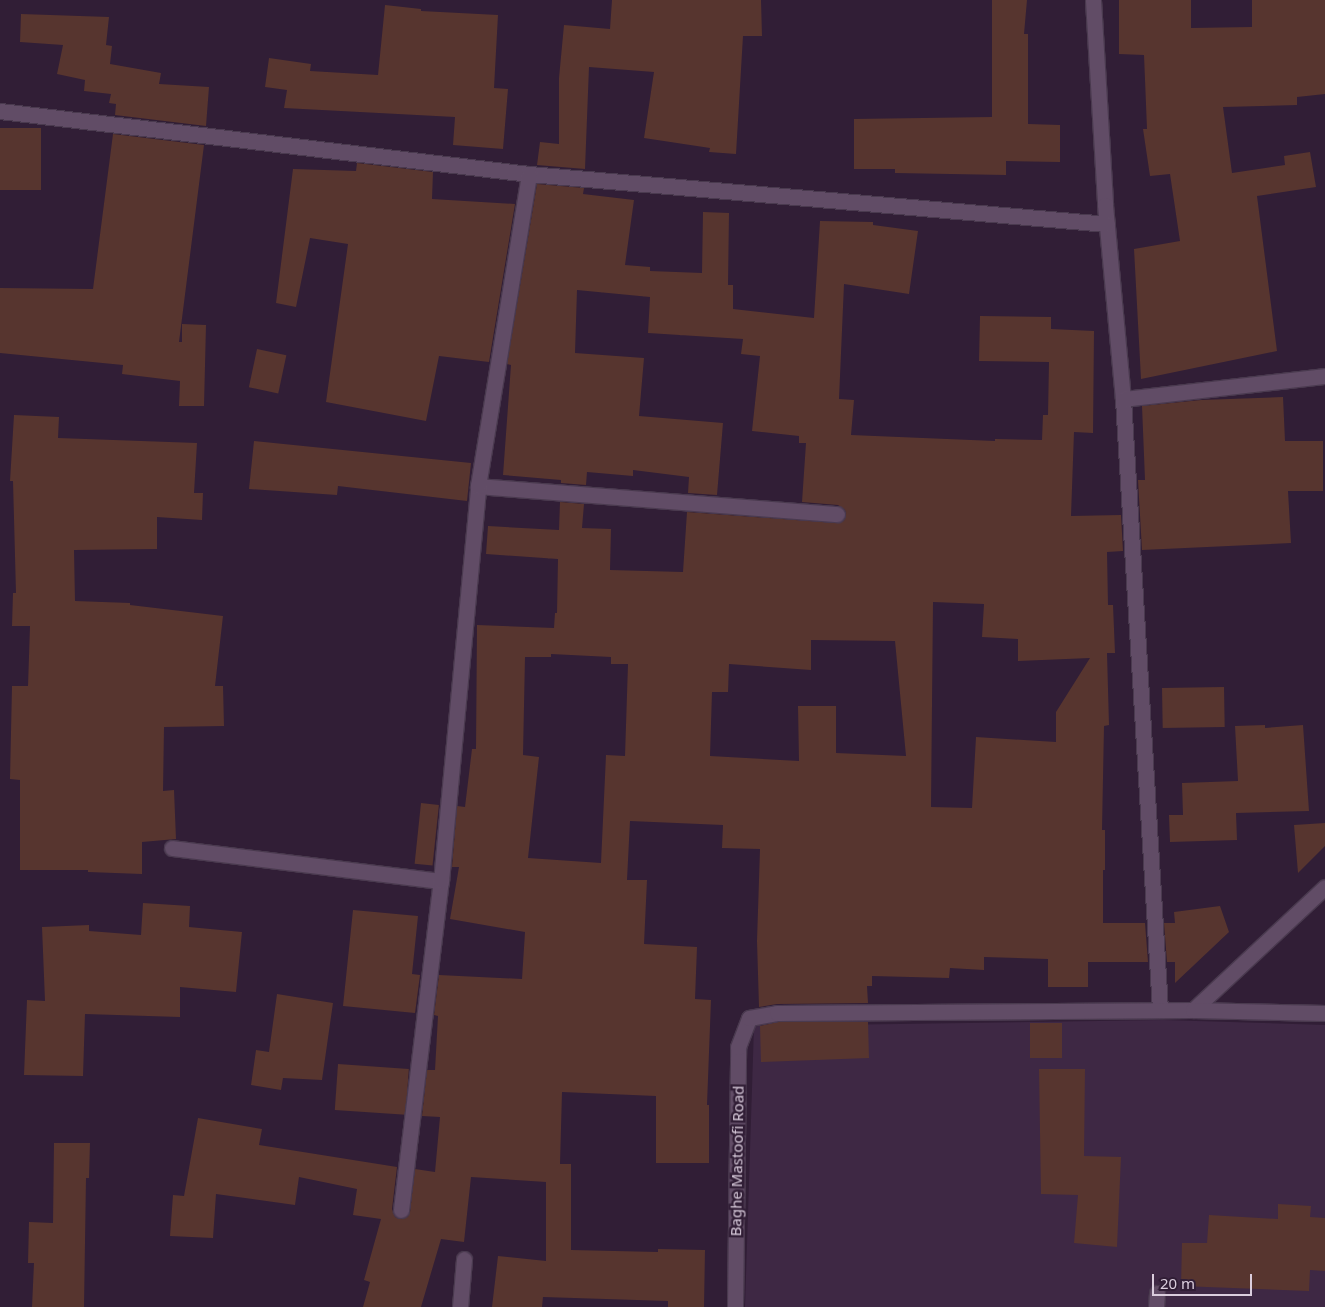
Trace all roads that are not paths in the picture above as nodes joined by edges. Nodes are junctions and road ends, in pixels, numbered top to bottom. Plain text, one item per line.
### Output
1 (1093, 0) edge
2 (0, 111) edge
3 (529, 174) junction
4 (1107, 224) junction
5 (1325, 376) edge
6 (1123, 399) junction
7 (478, 486) junction
8 (837, 514) dead end
9 (172, 848) dead end
10 (441, 882) junction
11 (1325, 887) edge
12 (1160, 1010) junction
13 (1193, 1010) junction
14 (1325, 1013) edge
15 (400, 1210) dead end
16 (464, 1259) dead end
17 (460, 1307) edge
18 (735, 1307) edge

1 - 4 street
2 - 3 street
3 - 4 street
3 - 7 street
4 - 6 street
5 - 6 street
6 - 12 street
7 - 8 street
7 - 10 street
9 - 10 street
10 - 15 street
11 - 13 street
12 - 13 street
12 - 18 street, Baghe Mastoofi Road
13 - 14 street
16 - 17 street

